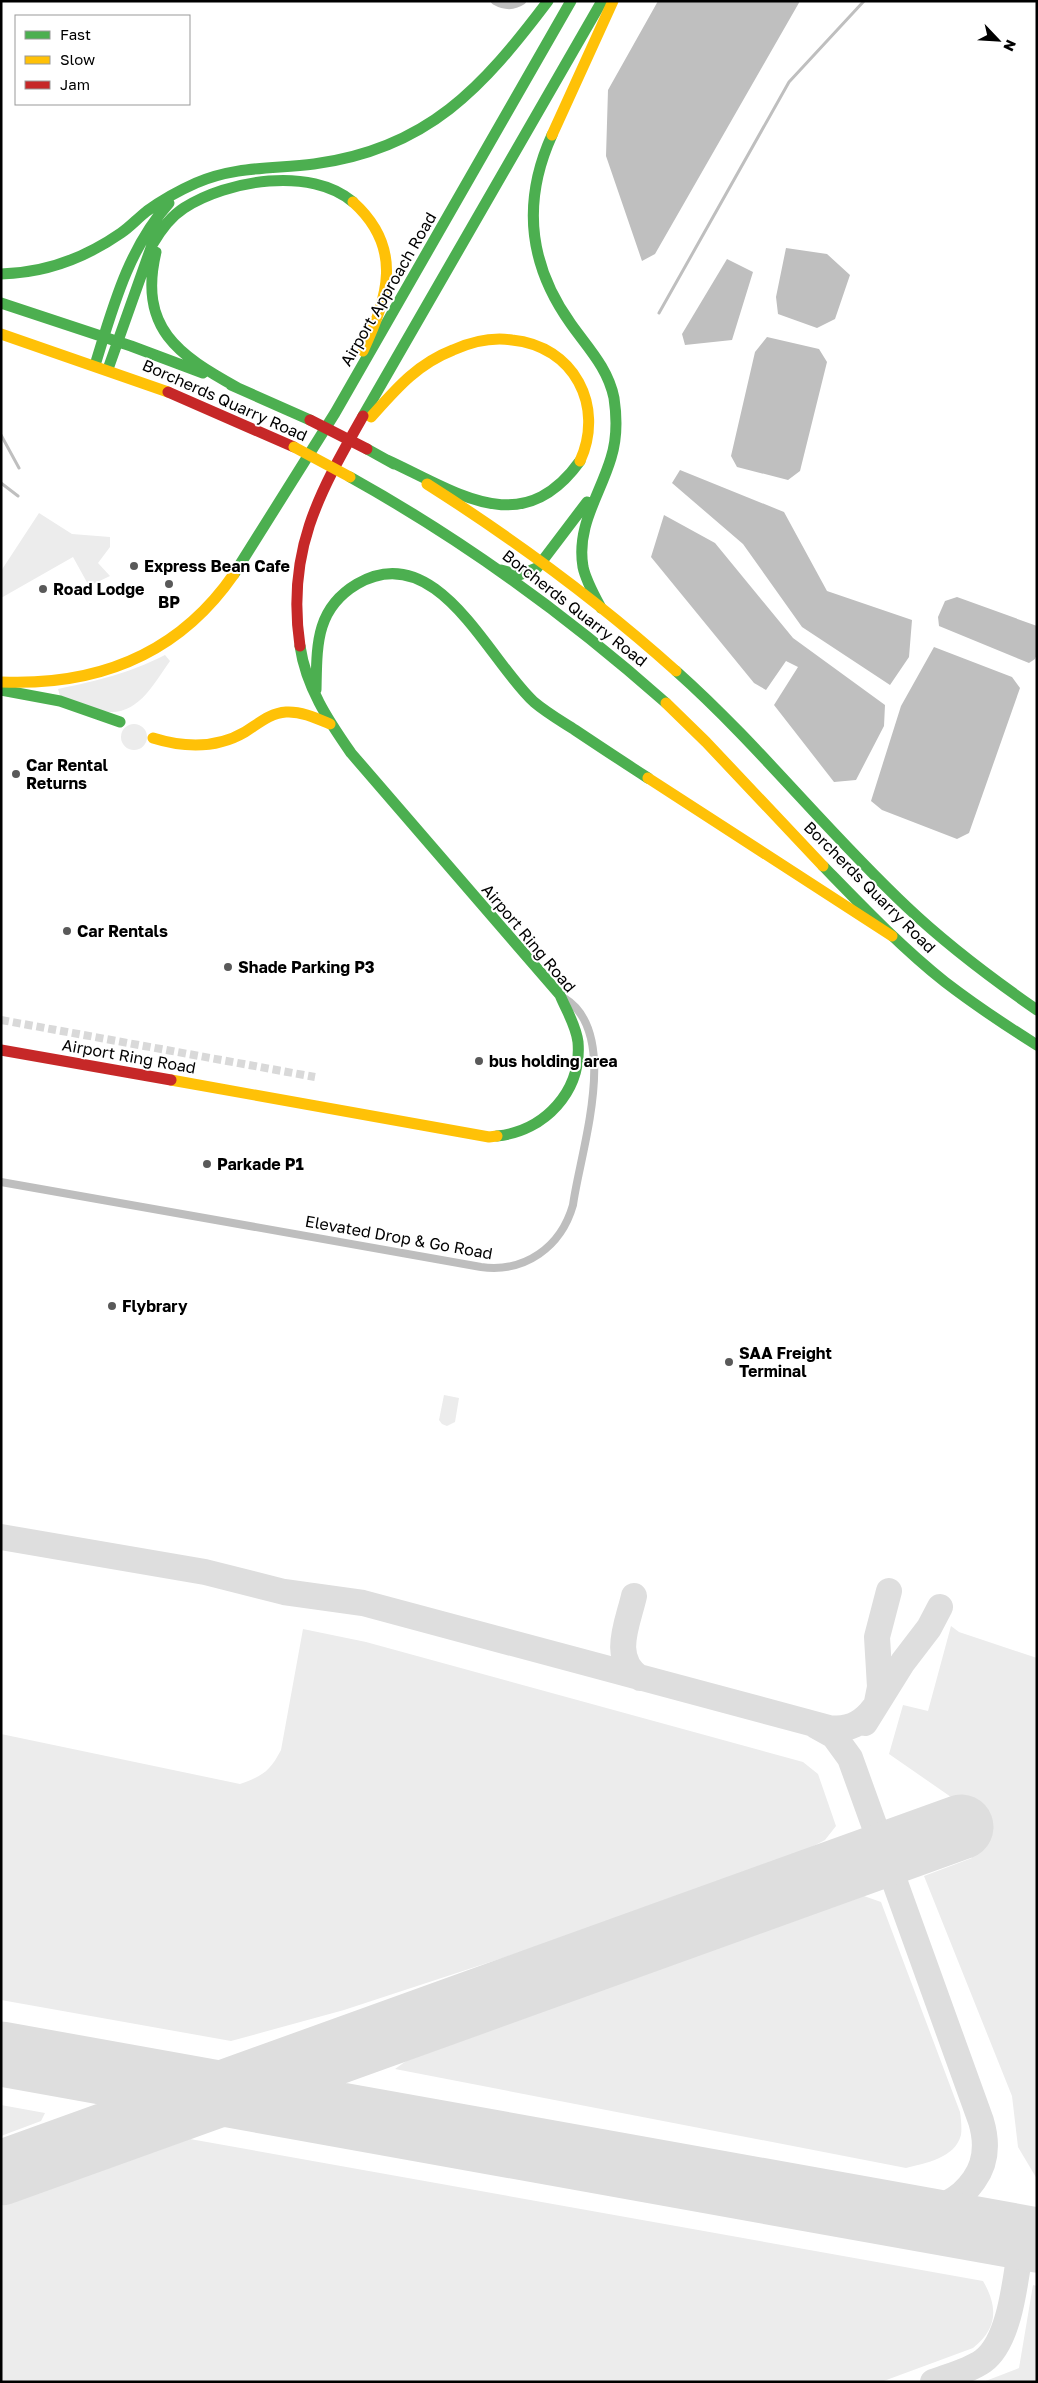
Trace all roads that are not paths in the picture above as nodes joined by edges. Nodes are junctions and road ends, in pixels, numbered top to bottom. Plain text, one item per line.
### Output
1 (495, 1) edge
2 (522, 1) edge
3 (548, 1) edge
4 (571, 1) edge
5 (602, 1) edge
6 (613, 1) edge
7 (192, 185) junction
8 (222, 192) junction
9 (1, 274) edge
10 (1, 303) edge
11 (1, 334) edge
12 (104, 337) junction
13 (117, 341) junction
14 (95, 365) junction
15 (108, 368) junction
16 (238, 388) junction
17 (334, 415) junction
18 (357, 431) junction
19 (387, 460) junction
20 (597, 488) junction
21 (543, 562) junction
22 (501, 570) junction
23 (602, 608) junction
24 (1, 682) edge
25 (1, 690) edge
26 (316, 695) junction
27 (120, 722) dead end
28 (330, 724) junction
29 (153, 738) dead end
30 (892, 936) junction
31 (560, 995) junction
32 (1037, 1010) edge
33 (1037, 1045) edge
34 (1, 1050) edge
35 (1, 1182) edge

1 - 2 street
3 - 7 main road
4 - 17 main road, Airport Approach Road
5 - 18 main road
6 - 20 main road
7 - 9 main road
7 - 12 main road
8 - 13 main road
8 - 16 main road
8 - 17 main road
10 - 12 main road, Borcherds Quarry Road
11 - 14 main road, Borcherds Quarry Road
12 - 13 main road, Borcherds Quarry Road
12 - 14 main road
13 - 15 main road
13 - 16 main road, Borcherds Quarry Road
14 - 15 main road, Borcherds Quarry Road
15 - 22 main road, Borcherds Quarry Road, bridge
16 - 19 main road, Borcherds Quarry Road, bridge
17 - 24 main road, Airport Approach Road
18 - 19 main road
18 - 26 main road, Airport Ring Road
19 - 21 main road, Borcherds Quarry Road
20 - 21 main road
20 - 23 main road
21 - 22 main road
21 - 23 main road, Borcherds Quarry Road
22 - 30 main road, Borcherds Quarry Road
23 - 32 main road, Borcherds Quarry Road
25 - 27 main road
26 - 28 main road, Airport Ring Road
26 - 30 main road
28 - 29 main road
28 - 31 main road, Airport Ring Road
30 - 33 main road, Borcherds Quarry Road
31 - 34 main road, Airport Ring Road
31 - 35 street, Elevated Drop & Go Road

